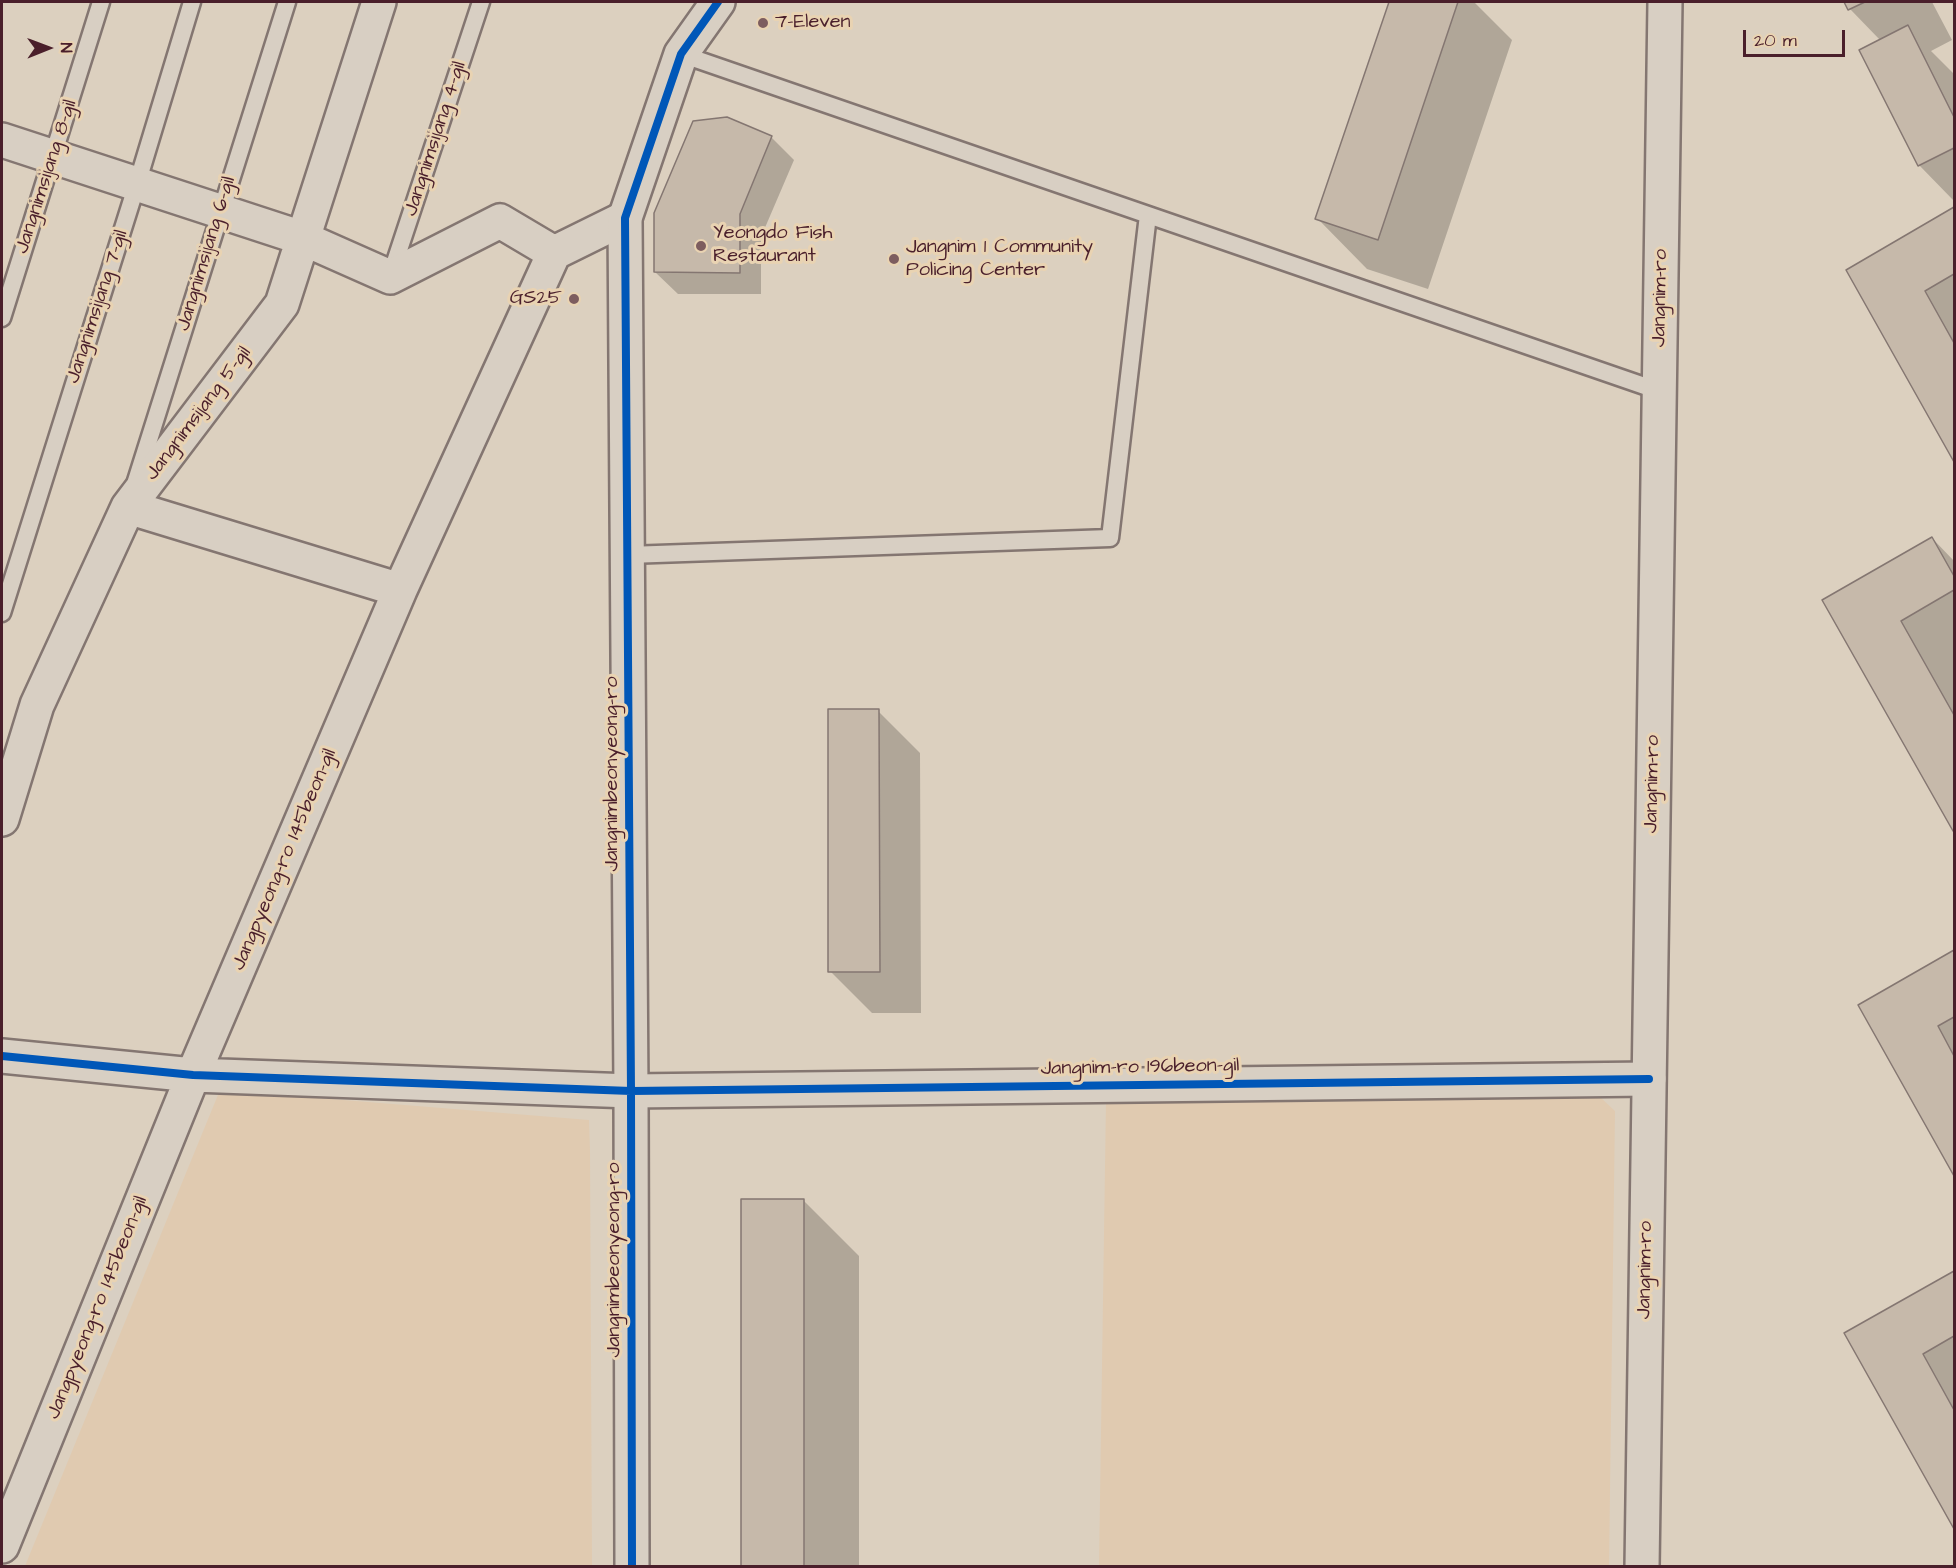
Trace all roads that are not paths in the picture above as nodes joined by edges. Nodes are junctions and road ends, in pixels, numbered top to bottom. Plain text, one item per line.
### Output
1 (101, 2) edge
2 (192, 2) edge
3 (287, 2) edge
4 (378, 2) edge
5 (481, 2) edge
6 (718, 2) edge
7 (1665, 2) edge
8 (681, 54) junction
9 (2, 140) edge
10 (54, 157) junction
11 (137, 184) junction
12 (220, 212) junction
13 (1149, 215) junction
14 (625, 218) junction
15 (303, 238) junction
16 (554, 253) junction
17 (390, 276) junction
18 (2, 318) edge
19 (1659, 391) junction
20 (128, 507) junction
21 (628, 555) junction
22 (400, 590) junction
23 (2, 613) edge
24 (2, 819) edge
25 (2, 1056) edge
26 (193, 1075) junction
27 (1649, 1079) junction
28 (631, 1091) junction
29 (2, 1546) edge
30 (632, 1566) edge
31 (1642, 1566) edge

1 - 10 lane, Jangnimsijang 8-gil
2 - 11 lane, Jangnimsijang 7-gil
3 - 12 lane, Jangnimsijang 6-gil
4 - 15 street, Jangnimsijang 5-gil
5 - 17 lane, Jangnimsijang 4-gil
6 - 8 street, Jangnimbeonyeong-ro
7 - 19 street, Jangnim-ro
8 - 13 lane
8 - 14 street, Jangnimbeonyeong-ro
9 - 10 street
10 - 11 street
10 - 18 lane, Jangnimsijang 8-gil
11 - 12 street
11 - 23 lane, Jangnimsijang 7-gil
12 - 15 street
12 - 20 lane, Jangnimsijang 6-gil
13 - 19 lane
13 - 21 lane
14 - 16 street
14 - 21 street, Jangnimbeonyeong-ro
15 - 17 street
15 - 20 street, Jangnimsijang 5-gil
16 - 17 street
16 - 22 street, Jangpyeong-ro 145beon-gil
19 - 27 street, Jangnim-ro
20 - 22 street
20 - 24 street, Jangnimsijang 5-gil
21 - 28 street, Jangnimbeonyeong-ro
22 - 26 street, Jangpyeong-ro 145beon-gil
25 - 26 street, Jangnim-ro 196beon-gil
26 - 28 street, Jangnim-ro 196beon-gil
26 - 29 street, Jangpyeong-ro 145beon-gil
27 - 28 street, Jangnim-ro 196beon-gil
27 - 31 street, Jangnim-ro
28 - 30 street, Jangnimbeonyeong-ro

